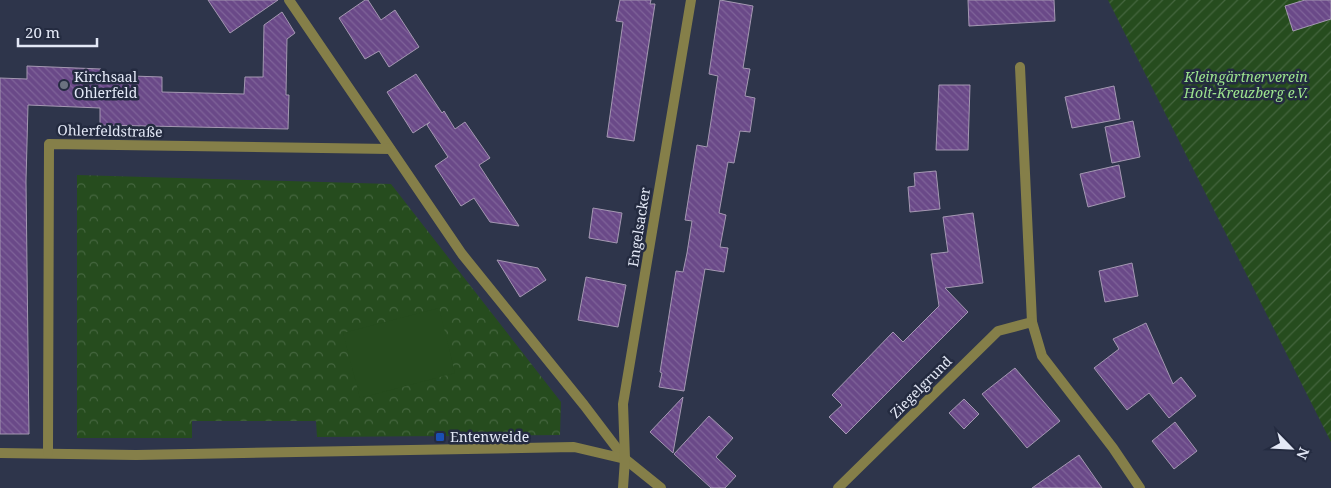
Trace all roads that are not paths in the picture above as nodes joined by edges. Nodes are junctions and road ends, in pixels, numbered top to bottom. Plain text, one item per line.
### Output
1 (289, 0) edge
2 (691, 0) edge
3 (1020, 67) dead end
4 (390, 149) junction
5 (1032, 322) junction
6 (48, 453) junction
7 (0, 454) edge
8 (625, 459) junction
9 (623, 488) edge
10 (660, 488) edge
11 (838, 488) edge
12 (1140, 488) edge

1 - 4 street
2 - 8 street, Engelsacker
3 - 5 street
4 - 6 street, Ohlerfeldstraße
4 - 8 street
5 - 11 street, Ziegelgrund
5 - 12 street
6 - 7 street
6 - 8 street
8 - 9 street, Engelsacker
8 - 10 street

